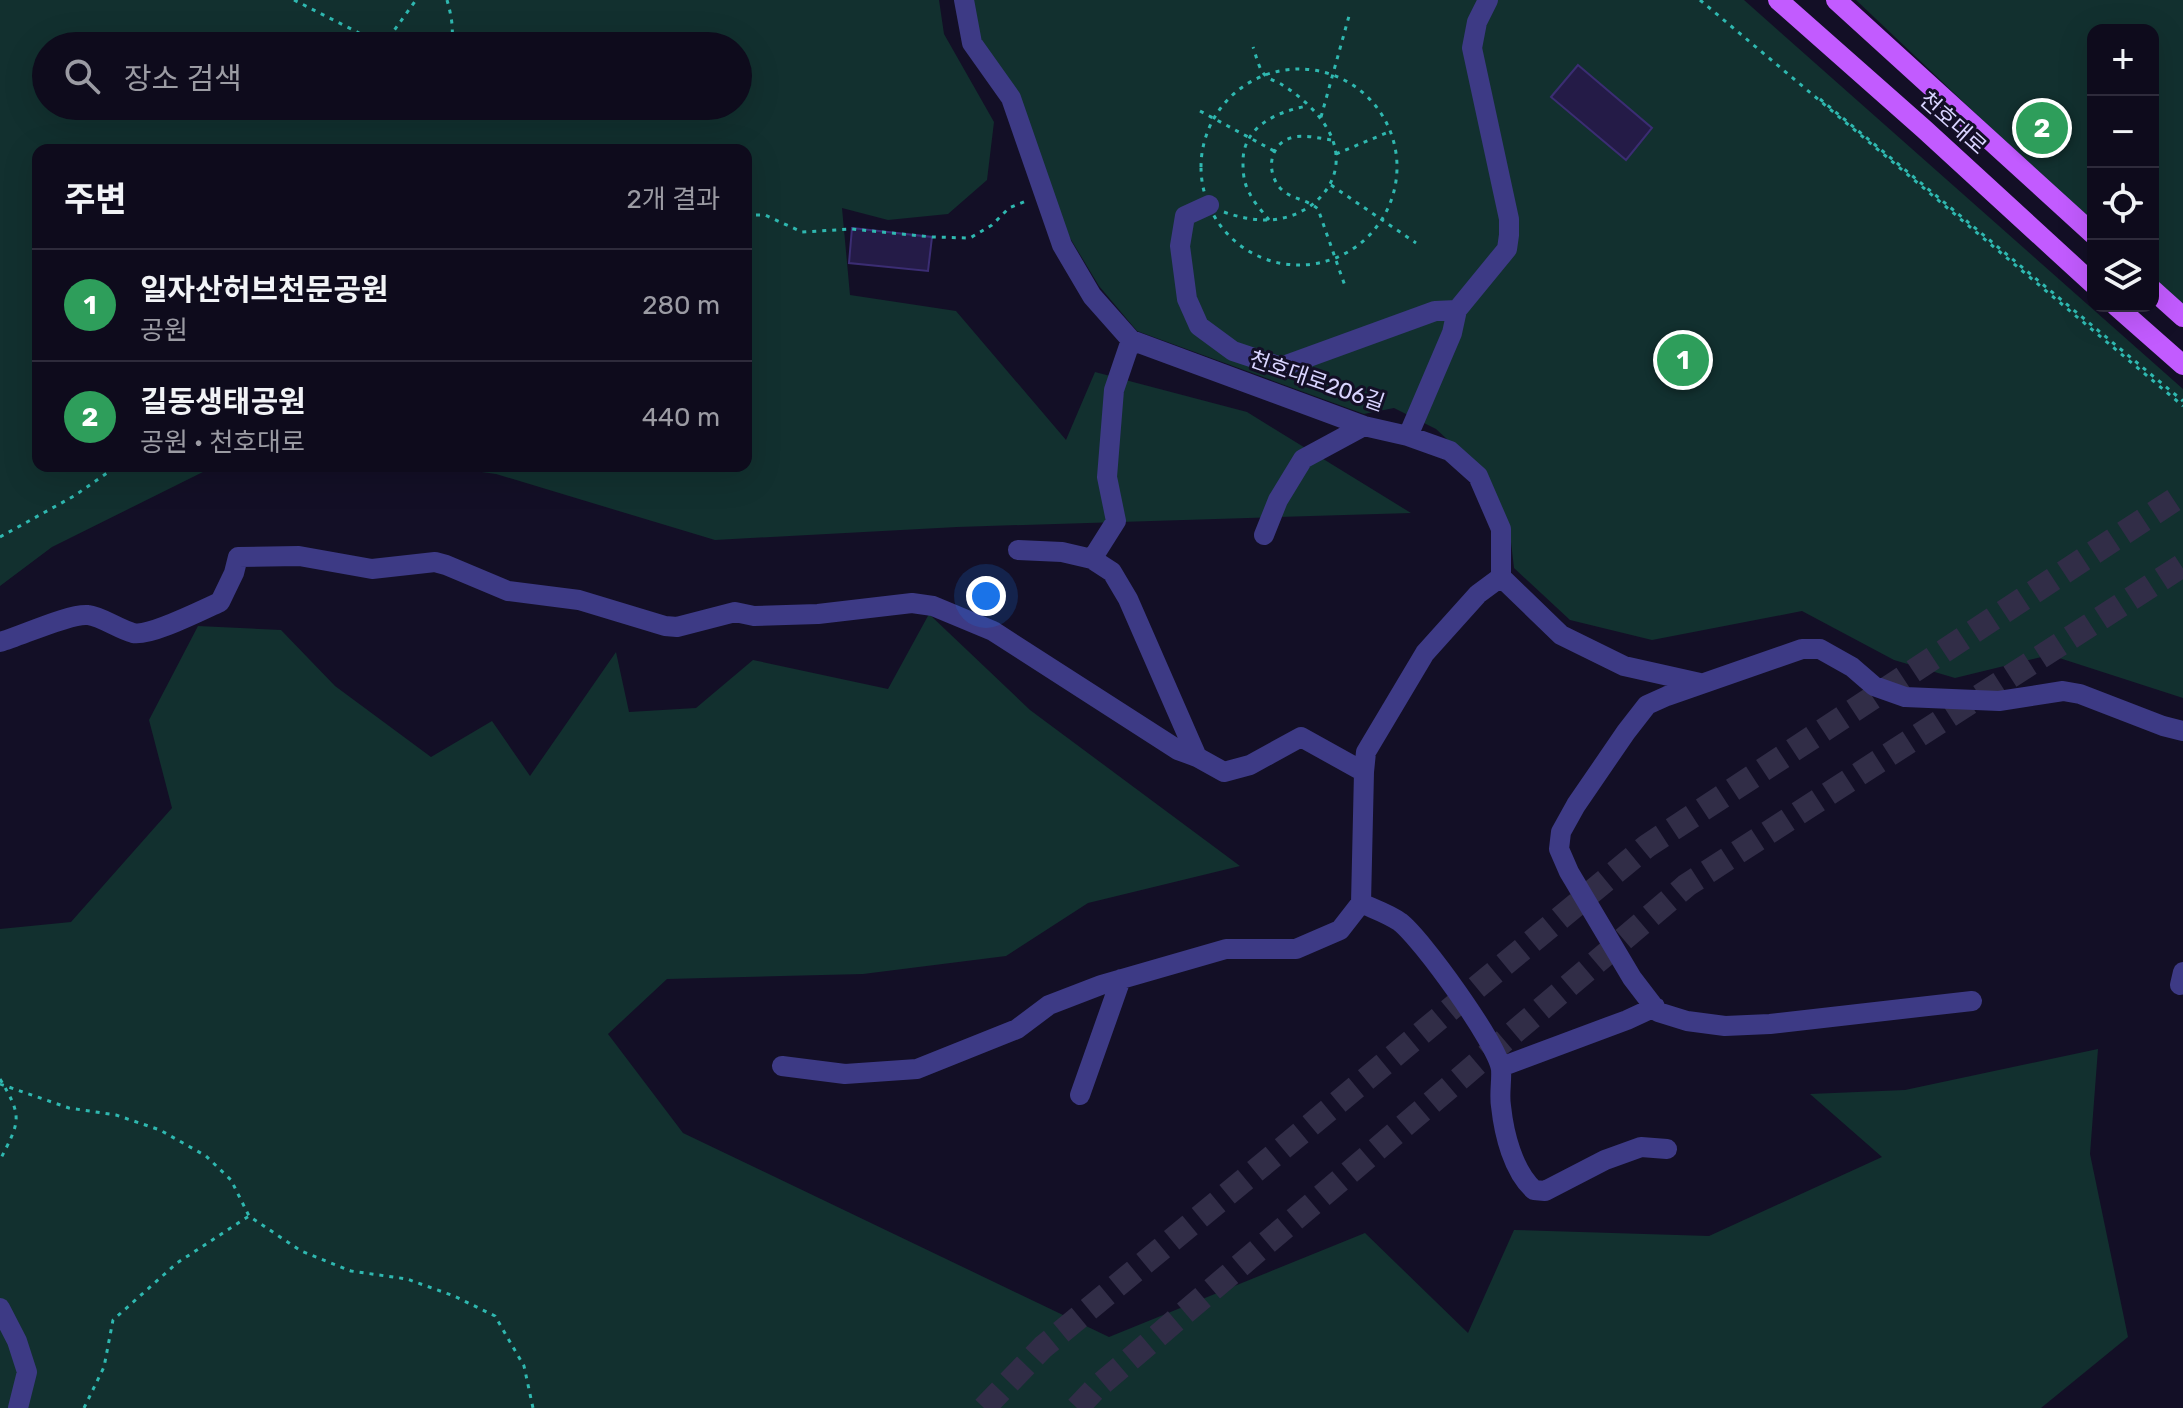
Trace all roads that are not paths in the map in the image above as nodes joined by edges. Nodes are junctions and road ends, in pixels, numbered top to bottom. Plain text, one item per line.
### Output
1 (964, 0) edge
2 (1488, 0) edge
3 (1778, 0) edge
4 (1836, 0) edge
5 (1209, 205) road end
6 (2087, 229) edge
7 (2087, 278) edge
8 (2159, 295) edge
9 (1457, 310) junction
10 (2123, 312) edge
11 (2183, 317) edge
12 (1131, 340) junction
13 (2183, 365) edge
14 (1364, 426) junction
15 (1408, 436) junction
16 (1264, 535) dead end
17 (1018, 550) dead end
18 (1092, 559) junction
19 (1501, 577) junction
20 (0, 642) edge
21 (1701, 683) junction
22 (2183, 731) edge
23 (1197, 757) junction
24 (1364, 772) junction
25 (1361, 903) junction
26 (1121, 979) junction
27 (1972, 1001) dead end
28 (1655, 1007) junction
29 (782, 1066) dead end
30 (1501, 1067) junction
31 (1080, 1095) dead end
32 (1667, 1149) dead end
33 (0, 1308) edge
34 (18, 1408) edge

1 - 12 street, 천호대로206길
2 - 9 street
3 - 7 main road, 천호대로
4 - 6 main road, 천호대로
5 - 9 street
8 - 11 main road
9 - 15 street
10 - 13 main road
12 - 14 street, 천호대로206길
12 - 18 street
14 - 15 street, 천호대로206길
14 - 16 street
15 - 19 street, 천호대로206길
17 - 18 street
18 - 23 street
19 - 21 street
19 - 24 street
20 - 23 street
21 - 22 street
21 - 28 street
23 - 24 street
24 - 25 street
25 - 26 street
25 - 30 street
26 - 29 street
26 - 31 street
27 - 28 street
28 - 30 street
30 - 32 street
33 - 34 street

